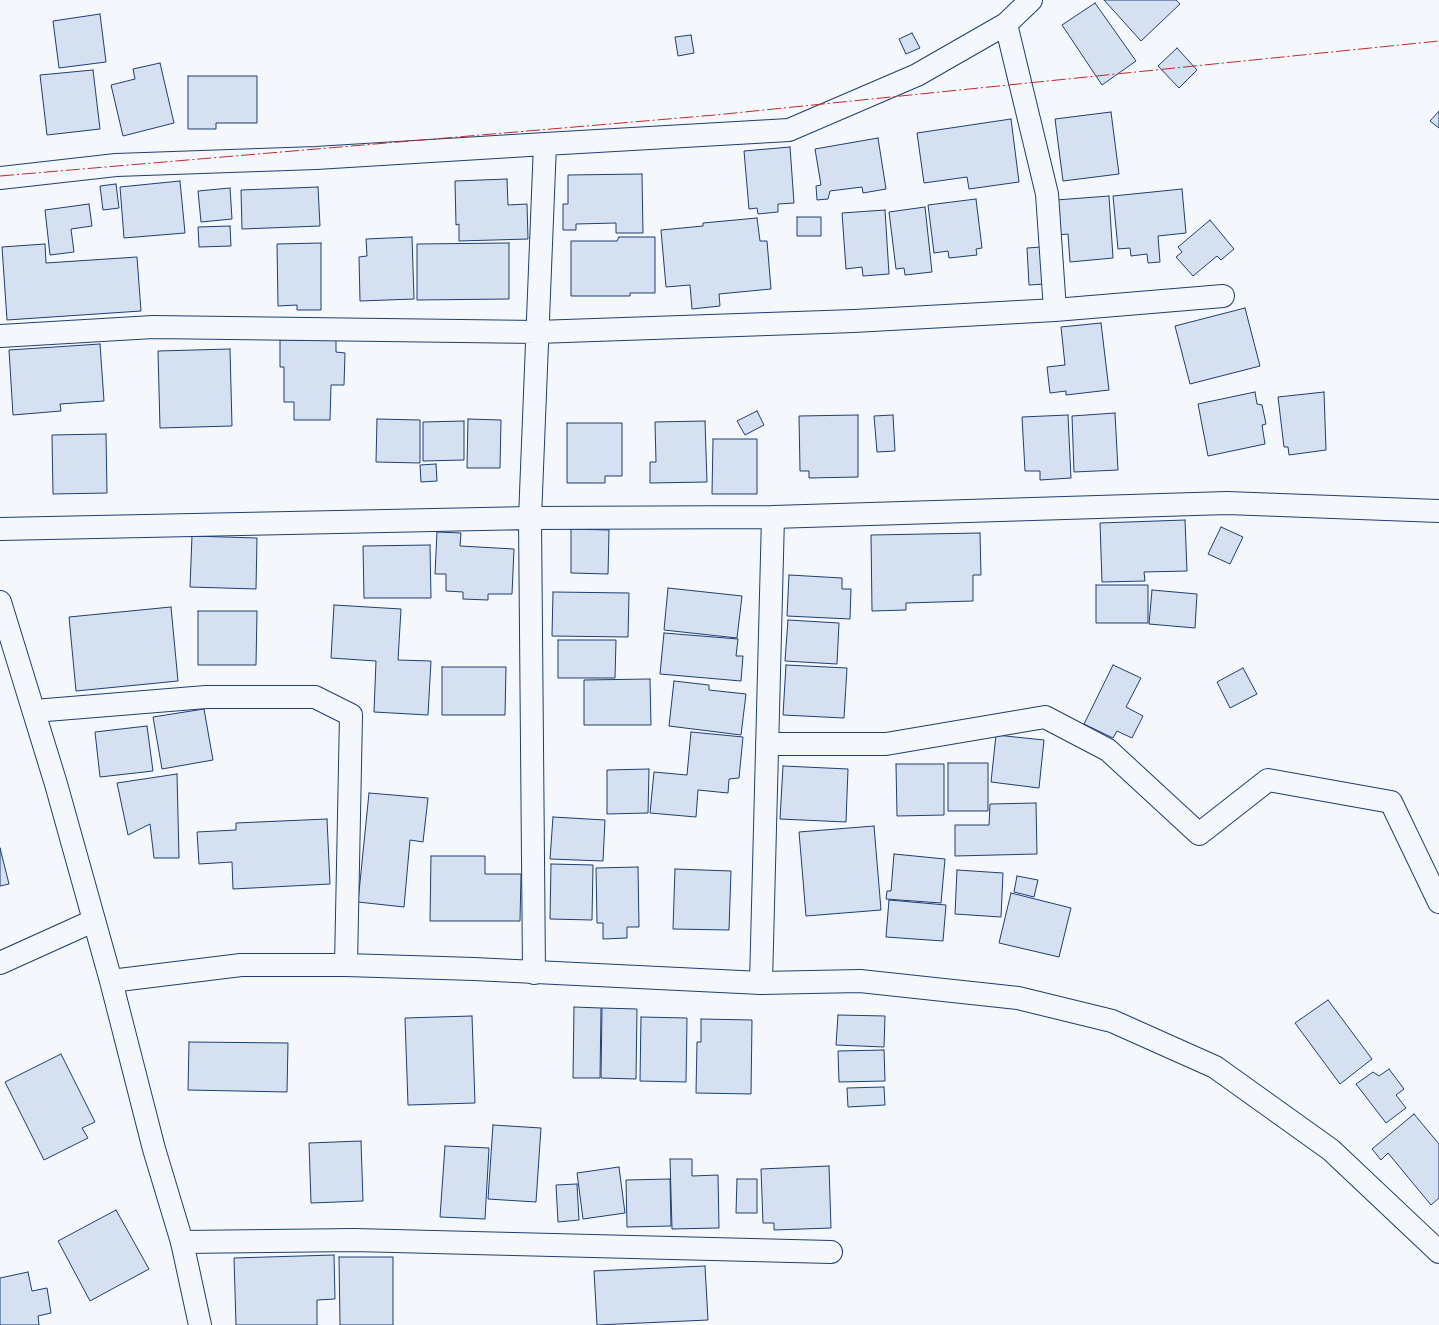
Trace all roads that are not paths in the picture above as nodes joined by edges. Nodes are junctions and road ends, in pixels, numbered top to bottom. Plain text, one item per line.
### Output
1 (1031, 0) edge
2 (1006, 24) junction
3 (545, 144) junction
4 (0, 178) edge
5 (1222, 296) dead end
6 (1055, 310) junction
7 (537, 332) junction
8 (0, 336) edge
9 (1439, 511) edge
10 (773, 517) junction
11 (530, 518) junction
12 (0, 529) edge
13 (0, 602) edge
14 (34, 711) junction
15 (767, 744) junction
16 (1439, 902) edge
17 (93, 921) junction
18 (0, 963) edge
19 (346, 966) junction
20 (534, 973) junction
21 (111, 981) junction
22 (761, 983) junction
23 (182, 1242) junction
24 (831, 1252) dead end
25 (1439, 1252) edge
26 (200, 1325) edge

1 - 2 street
2 - 3 street
2 - 6 street
3 - 4 street
3 - 7 street
5 - 6 street
6 - 7 street
7 - 8 street
7 - 11 street
9 - 10 street
10 - 11 street
10 - 15 street
11 - 12 street
11 - 20 street
13 - 14 street
14 - 17 street
14 - 19 street
15 - 16 street
15 - 22 street
17 - 18 street
17 - 21 street
19 - 20 street
19 - 21 street
20 - 22 street
21 - 23 street
22 - 25 street
23 - 24 street
23 - 26 street

